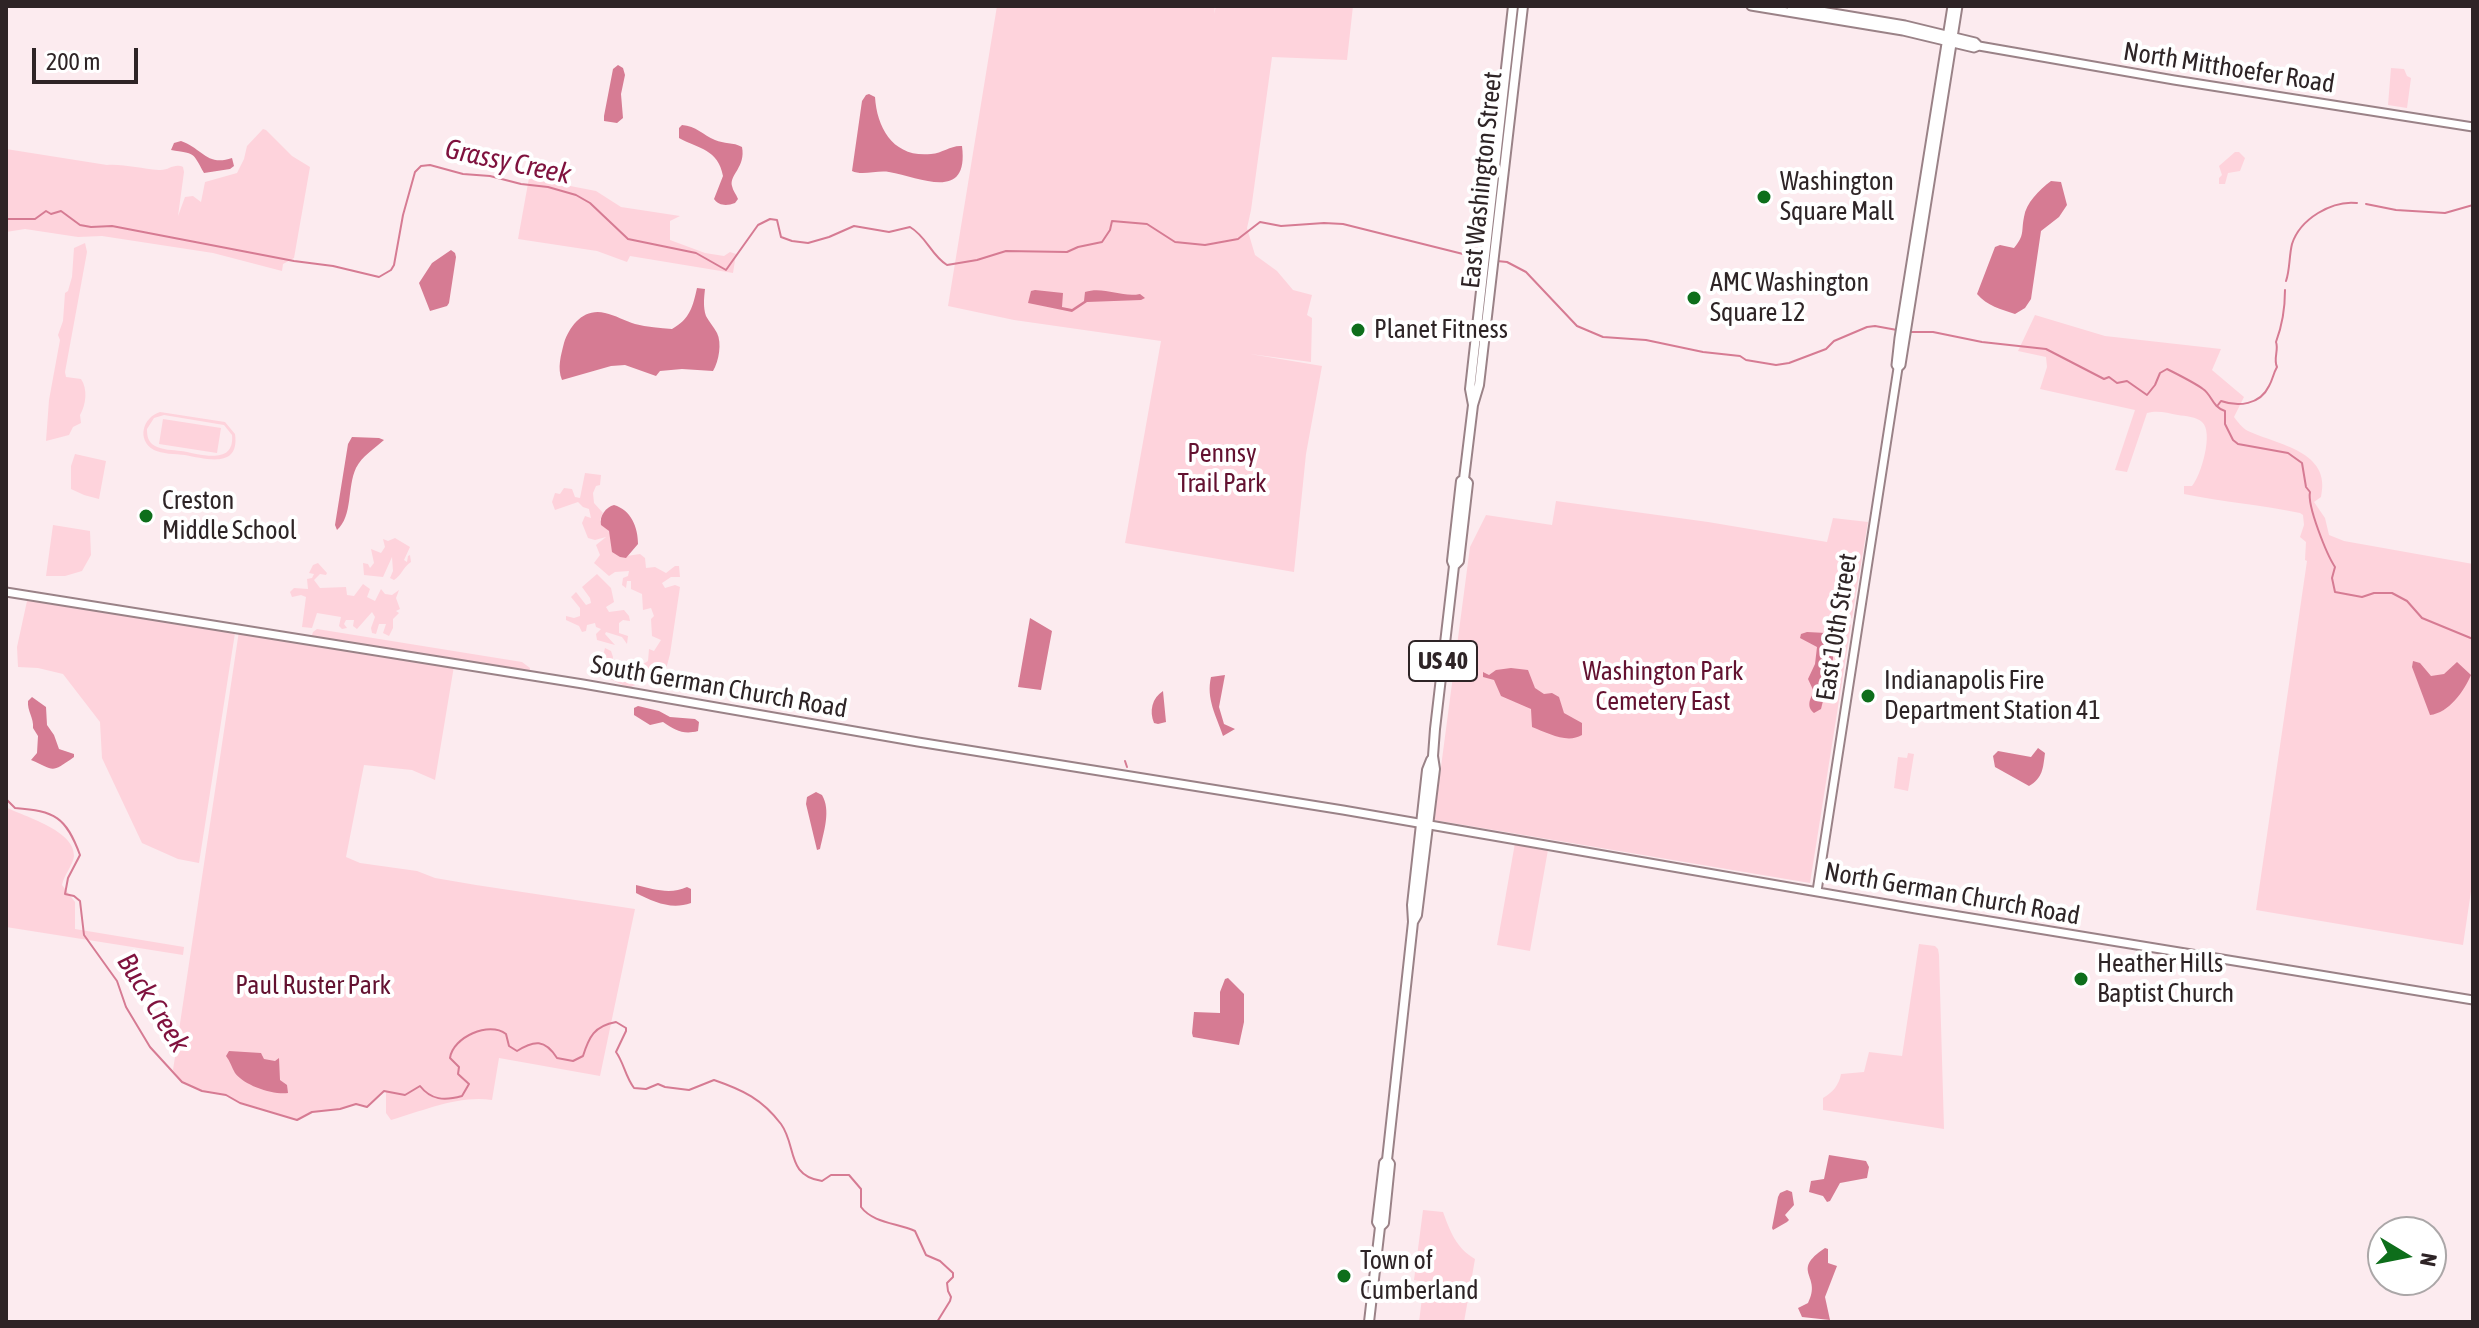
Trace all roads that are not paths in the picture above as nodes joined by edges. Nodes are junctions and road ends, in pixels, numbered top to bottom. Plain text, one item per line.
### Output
1 (1513, 6) edge
2 (1523, 6) edge
3 (1751, 6) edge
4 (1791, 6) edge
5 (1952, 6) edge
6 (1958, 6) edge
7 (1906, 25) junction
8 (1886, 28) junction
9 (1950, 39) junction
10 (2473, 127) edge
11 (1490, 251) junction
12 (6, 592) edge
13 (1424, 826) junction
14 (1817, 891) junction
15 (2473, 1000) edge
16 (1369, 1322) edge

1 - 11 main road, East Washington Street / US 40
2 - 11 main road, East Washington Street / US 40
3 - 8 main road, North Mitthoefer Road
4 - 7 main road, North Mitthoefer Road
5 - 9 main road, East 10th Street
6 - 9 main road, East 10th Street
7 - 8 main road
7 - 9 main road, North Mitthoefer Road
8 - 9 main road, North Mitthoefer Road
9 - 10 main road, North Mitthoefer Road
9 - 14 main road, East 10th Street
11 - 13 main road, East Washington Street / US 40
12 - 13 main road, South German Church Road
13 - 14 main road, North German Church Road
13 - 16 main road, East Washington Street / US 40
14 - 15 main road, North German Church Road

